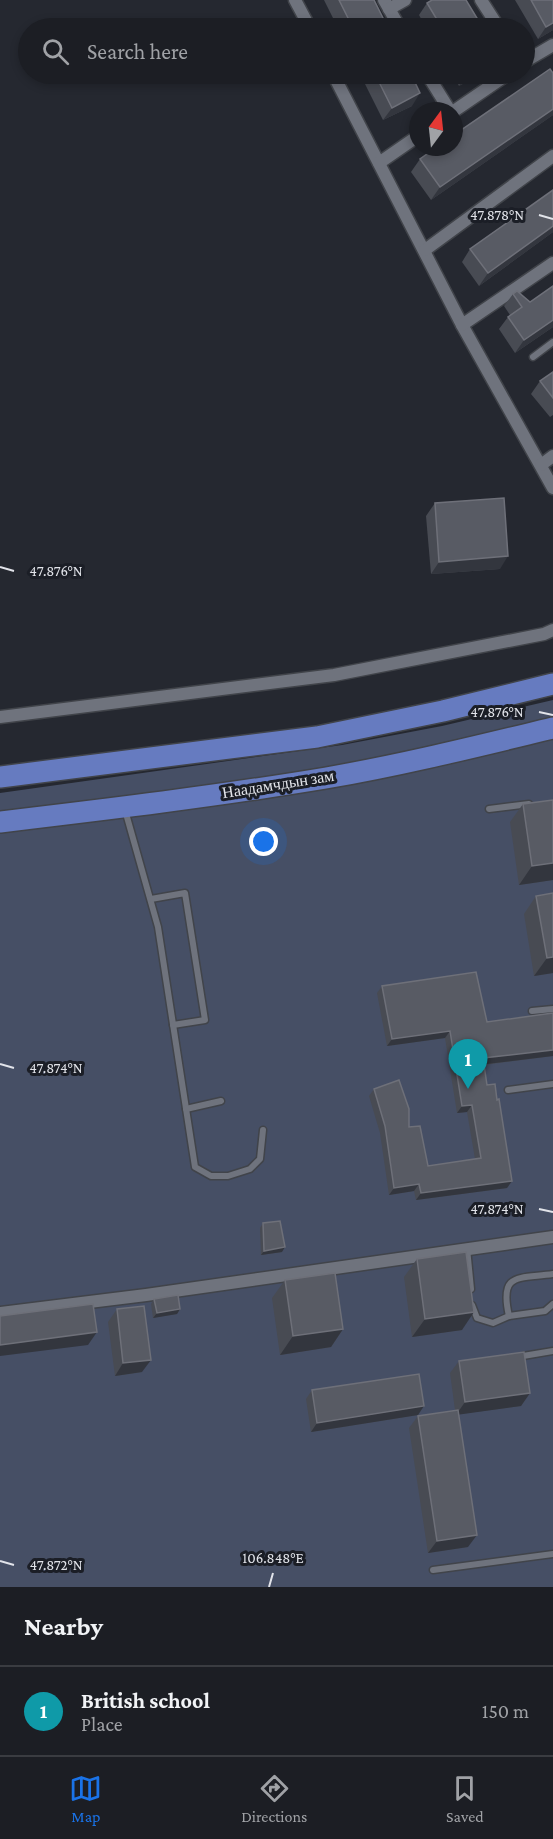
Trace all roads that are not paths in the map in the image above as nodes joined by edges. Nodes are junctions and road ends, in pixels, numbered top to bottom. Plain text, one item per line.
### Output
1 (295, 0) edge
2 (405, 0) edge
3 (481, 0) edge
4 (386, 5) edge
5 (305, 18) edge
6 (394, 18) edge
7 (493, 18) edge
8 (553, 45) edge
9 (535, 56) edge
10 (338, 84) edge
11 (434, 84) edge
12 (493, 84) edge
13 (446, 102) edge
14 (463, 104) edge
15 (409, 142) edge
16 (553, 156) edge
17 (379, 163) junction
18 (425, 250) junction
19 (553, 263) edge
20 (462, 325) junction
21 (553, 342) edge
22 (533, 357) dead end
23 (553, 456) edge
24 (541, 465) junction
25 (553, 488) edge
26 (553, 630) edge
27 (553, 684) edge
28 (0, 717) edge
29 (553, 728) edge
30 (0, 777) edge
31 (532, 804) edge
32 (125, 807) junction
33 (489, 809) dead end
34 (0, 822) edge
35 (151, 899) junction
36 (553, 1009) edge
37 (532, 1011) dead end
38 (173, 1025) junction
39 (553, 1084) edge
40 (508, 1090) dead end
41 (221, 1101) dead end
42 (186, 1109) junction
43 (262, 1130) dead end
44 (553, 1237) edge
45 (466, 1248) junction
46 (553, 1274) edge
47 (553, 1304) edge
48 (0, 1313) edge
49 (509, 1316) junction
50 (553, 1351) edge
51 (523, 1356) edge
52 (553, 1554) edge
53 (433, 1570) dead end

1 - 5 street
2 - 4 street
3 - 7 street
4 - 6 street
8 - 9 street
10 - 17 street
11 - 13 street
12 - 14 street
15 - 17 street
16 - 18 street
17 - 18 street
18 - 20 street
19 - 20 street
20 - 24 street
21 - 22 lane
23 - 24 street
24 - 25 street
26 - 28 street
27 - 30 highway
29 - 32 highway, Наадамчдын зам
31 - 33 lane
32 - 34 highway, Наадамчдын зам
32 - 35 lane
35 - 38 lane
35 - 38 lane
36 - 37 lane
38 - 42 lane
39 - 40 lane
41 - 42 lane
42 - 43 lane
44 - 45 street
45 - 48 street
45 - 49 lane
46 - 49 lane
47 - 49 lane
50 - 51 lane
52 - 53 lane

